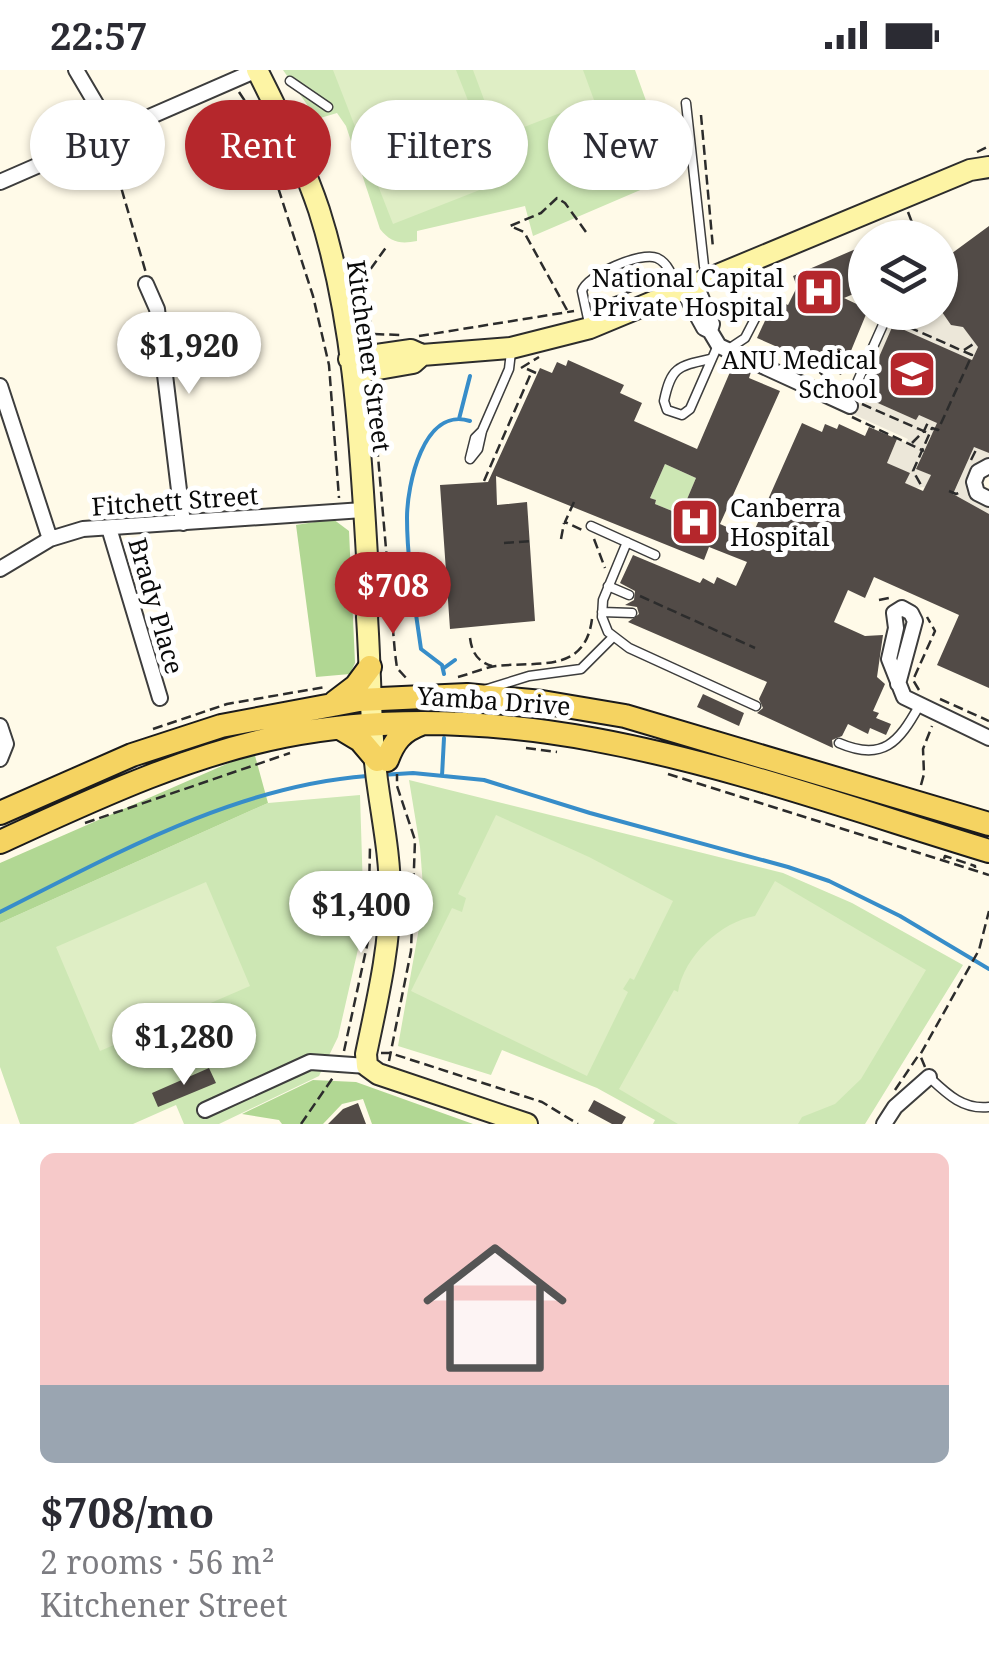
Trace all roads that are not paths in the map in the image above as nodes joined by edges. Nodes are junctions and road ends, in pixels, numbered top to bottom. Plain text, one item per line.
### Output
1 (76, 70) edge
2 (257, 70) edge
3 (290, 81) dead end
4 (92, 100) edge
5 (319, 100) edge
6 (165, 109) edge
7 (980, 162) edge
8 (693, 166) edge
9 (30, 168) edge
10 (0, 182) edge
11 (692, 283) junction
12 (146, 284) road end
13 (758, 312) dead end
14 (587, 318) junction
15 (883, 330) edge
16 (718, 342) junction
17 (512, 348) junction
18 (710, 359) junction
19 (350, 366) junction
20 (0, 386) edge
21 (847, 408) joint
22 (482, 431) dead end
23 (989, 466) edge
24 (989, 499) edge
25 (364, 510) junction
26 (183, 522) junction
27 (591, 526) dead end
28 (110, 528) junction
29 (50, 540) junction
30 (627, 542) junction
31 (654, 554) dead end
32 (0, 569) edge
33 (608, 586) junction
34 (633, 595) road end
35 (598, 611) junction
36 (632, 613) dead end
37 (613, 637) junction
38 (384, 671) junction
39 (536, 677) junction
40 (898, 684) dead end
41 (421, 689) junction
42 (467, 696) junction
43 (160, 698) dead end
44 (377, 699) junction
45 (542, 702) junction
46 (332, 704) junction
47 (756, 706) dead end
48 (919, 706) junction
49 (424, 722) junction
50 (379, 723) junction
51 (0, 726) edge
52 (340, 728) junction
53 (989, 738) edge
54 (839, 742) dead end
55 (0, 759) edge
56 (385, 773) junction
57 (0, 813) edge
58 (977, 817) edge
59 (989, 824) edge
60 (0, 842) edge
61 (982, 860) edge
62 (367, 1060) junction
63 (929, 1078) joint
64 (989, 1106) edge
65 (205, 1110) dead end
66 (527, 1124) edge
67 (884, 1124) edge

1 - 4 street
2 - 6 street
2 - 19 street, Kitchener Street
3 - 5 lane
7 - 11 street
8 - 11 lane
9 - 10 street
11 - 14 street
11 - 14 lane
11 - 16 street
12 - 26 street
13 - 16 lane
14 - 17 street
15 - 21 lane
16 - 18 lane
16 - 21 street
17 - 19 street
17 - 22 lane
18 - 18 lane
19 - 25 street, Kitchener Street
20 - 29 street
23 - 24 street
25 - 26 street, Fitchett Street
25 - 38 street, Kitchener Street
26 - 28 street, Fitchett Street
27 - 30 lane
28 - 29 street, Fitchett Street
28 - 43 street, Brady Place
29 - 32 street, Fitchett Street
30 - 31 lane
30 - 33 lane
33 - 34 lane
33 - 35 lane
35 - 36 lane
35 - 37 lane
37 - 39 lane
37 - 47 lane
38 - 41 main road
38 - 44 street, Kitchener Street
38 - 46 main road
39 - 42 lane
39 - 45 lane
40 - 48 street
41 - 42 main road, Yamba Drive
41 - 44 main road, Yamba Drive
42 - 45 main road, Yamba Drive
44 - 46 main road, Yamba Drive
44 - 50 street, Kitchener Street
45 - 58 main road, Yamba Drive
46 - 57 main road, Yamba Drive
48 - 53 street
48 - 54 lane
49 - 50 main road, Yamba Drive
49 - 56 main road
49 - 61 main road, Yamba Drive
50 - 52 main road, Yamba Drive
50 - 56 street, Kitchener Street
51 - 55 street
52 - 56 main road
52 - 60 main road, Yamba Drive
56 - 62 street, Kitchener Street
58 - 59 main road, Yamba Drive
62 - 65 street
62 - 66 street
63 - 64 lane
63 - 67 street

